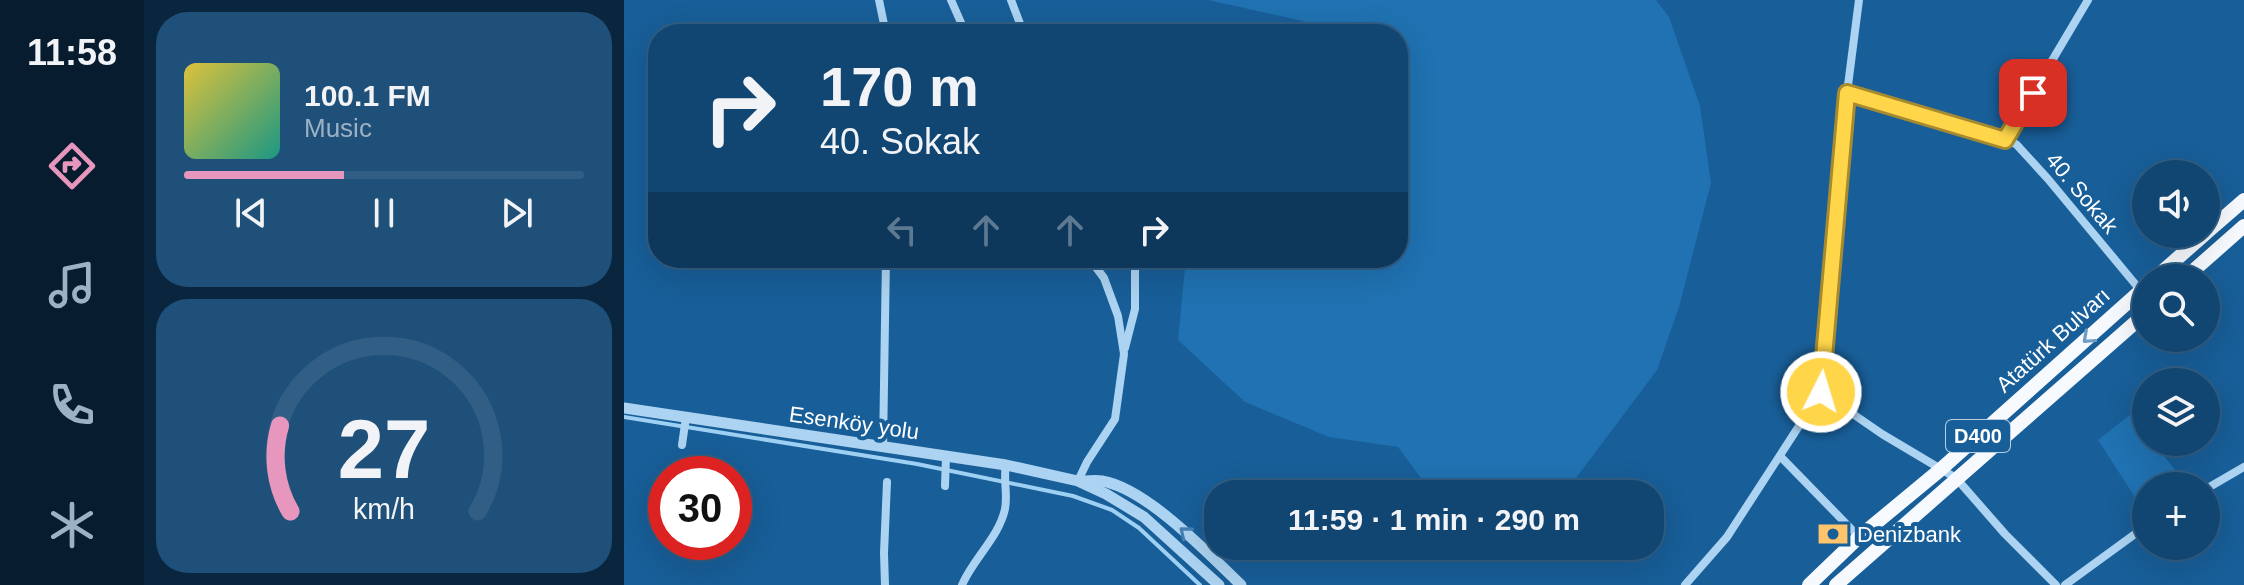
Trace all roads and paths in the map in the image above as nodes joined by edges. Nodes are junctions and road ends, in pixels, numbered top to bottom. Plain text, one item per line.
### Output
1 (879, 0) edge
2 (951, 0) edge
3 (1011, 0) edge
4 (1859, 0) edge
5 (2088, 0) edge
6 (884, 24) edge
7 (962, 24) edge
8 (1020, 24) edge
9 (1847, 93) junction
10 (2005, 140) junction
11 (2244, 200) edge
12 (2220, 221) edge
13 (2244, 226) edge
14 (2190, 248) edge
15 (2171, 264) edge
16 (2201, 264) edge
17 (886, 268) edge
18 (1096, 268) edge
19 (1135, 268) edge
20 (2132, 275) edge
21 (2132, 298) edge
22 (2132, 325) edge
23 (1124, 354) junction
24 (1821, 392) junction
25 (624, 408) edge
26 (686, 419) junction
27 (682, 445) dead end
28 (883, 448) junction
29 (1780, 456) junction
30 (946, 460) junction
31 (2244, 467) edge
32 (1005, 470) junction
33 (1940, 470) junction
34 (1956, 478) junction
35 (1078, 481) junction
36 (2220, 481) edge
37 (887, 482) dead end
38 (945, 486) dead end
39 (2132, 536) edge
40 (1859, 537) junction
41 (885, 585) edge
42 (962, 585) edge
43 (1219, 585) edge
44 (1241, 585) edge
45 (1685, 585) edge
46 (1809, 585) edge
47 (1836, 585) edge
48 (2056, 585) edge
49 (2065, 585) edge

1 - 6 street
2 - 7 street
3 - 8 street
4 - 9 street
5 - 10 street
9 - 10 street, 40. Sokak
9 - 24 street
10 - 20 street, 40. Sokak
11 - 12 main road
13 - 16 main road
14 - 15 main road
17 - 28 street
18 - 23 street
19 - 23 street
21 -> 33 main road, Atatürk Bulvarı / D400
22 - 34 main road, Atatürk Bulvarı / D400
23 - 35 street
24 - 29 street
24 - 33 street
25 - 26 street, Esenköy yolu
26 - 27 street
26 - 28 street, Esenköy yolu
28 - 30 street, Esenköy yolu
29 - 40 street
29 - 45 street
30 - 32 street, Esenköy yolu
30 - 38 street
31 - 36 street
32 - 35 street, Esenköy yolu
32 - 42 street
33 - 34 street
33 - 40 main road, Atatürk Bulvarı / D400
34 - 47 main road, Atatürk Bulvarı / D400
34 - 48 street
35 - 43 street
44 -> 35 street
37 - 41 street
39 - 49 street
40 - 46 main road, Atatürk Bulvarı / D400

